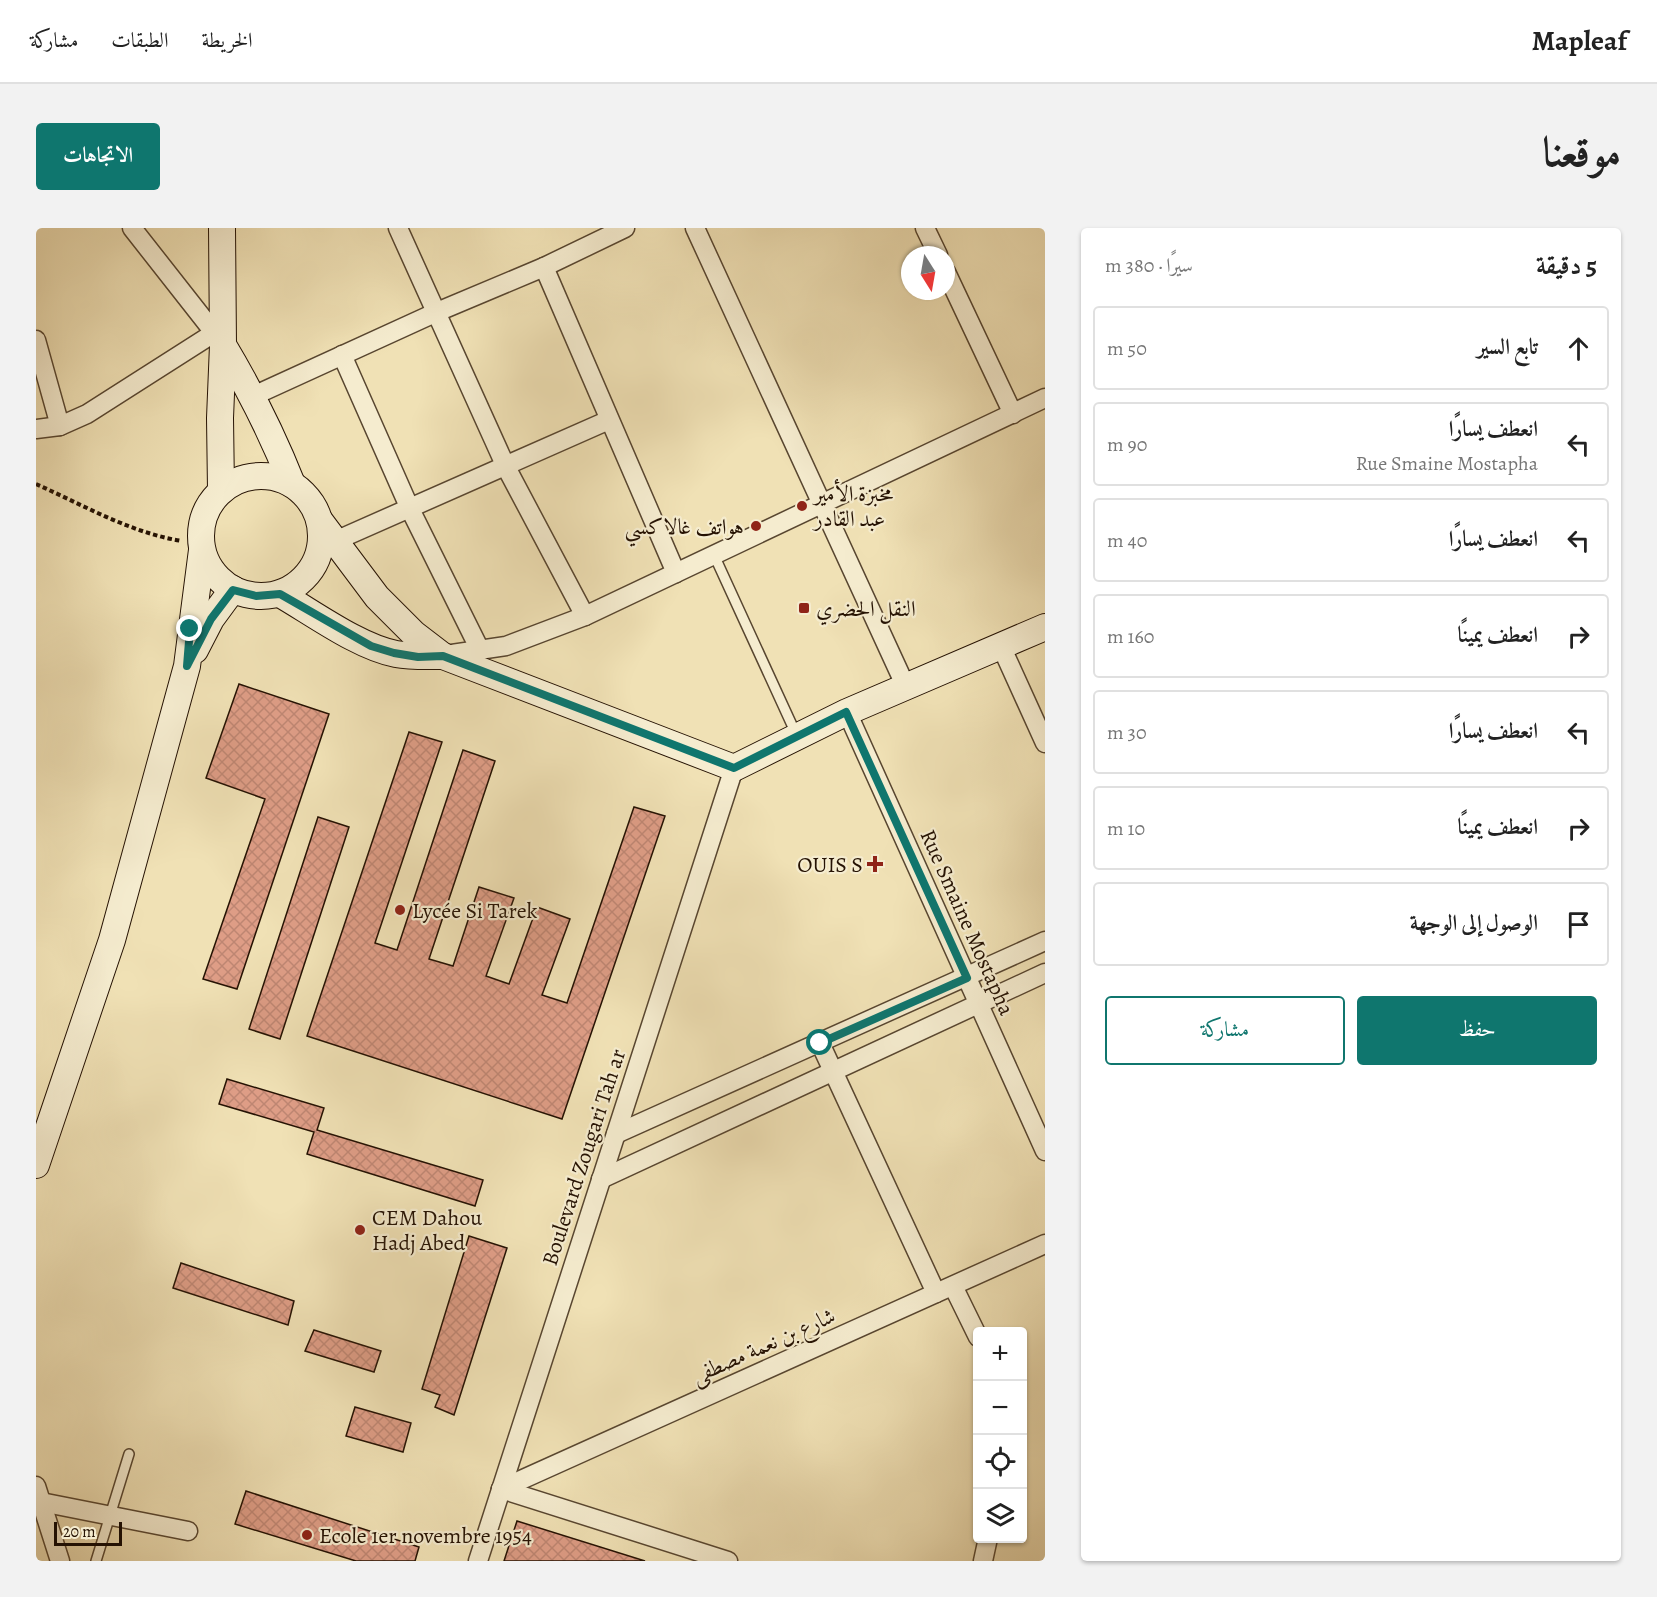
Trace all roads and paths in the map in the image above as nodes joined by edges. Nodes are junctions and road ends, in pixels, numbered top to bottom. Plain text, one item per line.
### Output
1 (132, 228) edge
2 (222, 228) edge
3 (398, 228) edge
4 (625, 228) edge
5 (694, 228) edge
6 (925, 228) edge
7 (934, 246) edge
8 (544, 267) junction
9 (955, 291) edge
10 (437, 312) junction
11 (218, 339) junction
12 (37, 346) edge
13 (342, 355) junction
14 (253, 396) junction
15 (1045, 398) edge
16 (1013, 414) junction
17 (609, 420) junction
18 (60, 426) junction
19 (36, 429) edge
20 (506, 466) junction
21 (36, 484) edge
22 (292, 484) junction
23 (221, 490) junction
24 (822, 504) junction
25 (410, 509) junction
26 (320, 521) junction
27 (335, 541) junction
28 (201, 547) junction
29 (714, 555) junction
30 (676, 573) junction
31 (233, 590) junction
32 (280, 594) junction
33 (585, 616) junction
34 (1045, 627) edge
35 (1001, 646) junction
36 (480, 650) junction
37 (443, 656) junction
38 (187, 666) junction
39 (906, 687) junction
40 (846, 712) junction
41 (797, 736) junction
42 (1045, 743) edge
43 (734, 768) junction
44 (1045, 941) edge
45 (1045, 973) edge
46 (967, 978) junction
47 (978, 1004) junction
48 (820, 1043) junction
49 (832, 1071) junction
50 (616, 1134) junction
51 (1045, 1152) edge
52 (36, 1165) edge
53 (602, 1179) junction
54 (1045, 1244) edge
55 (953, 1286) junction
56 (936, 1293) junction
57 (973, 1327) edge
58 (129, 1454) dead end
59 (501, 1489) junction
60 (39, 1494) edge
61 (110, 1516) junction
62 (188, 1531) dead end
63 (987, 1543) edge
64 (60, 1561) edge
65 (96, 1561) edge
66 (478, 1561) edge
67 (728, 1561) edge
68 (983, 1561) edge

1 - 11 street
2 - 11 street
3 - 10 street
4 - 8 street
5 - 24 street
6 - 7 street
8 - 10 street
8 - 17 street
9 - 16 street
10 - 13 street
10 - 20 street
11 - 14 street
11 - 18 street
11 - 23 street
12 - 18 street
13 - 14 street
13 - 25 street
14 - 22 street
15 - 16 street
16 - 24 street
17 - 20 street
17 - 30 street
18 - 19 street
20 - 25 street
20 - 33 street
21 - 28 path
22 - 23 street
22 - 26 street
23 - 28 street
24 - 29 street
24 - 39 street
25 - 27 street
25 - 36 street
26 - 27 street
26 - 32 street
27 - 37 street
28 - 31 street
28 - 38 street
29 - 30 street
29 - 41 lane
30 - 33 street
31 - 32 street
31 - 38 street
32 - 37 street
33 - 36 street
34 - 35 street
35 - 39 street
35 - 42 street
36 - 37 street
37 - 43 street
38 - 52 street
39 - 40 street
40 - 41 street
40 - 46 street, Rue Smaine Mostapha
41 - 43 street
43 - 50 street, Boulevard Zougari Tah ar
44 - 46 street
45 - 47 street
46 - 47 street, Rue Smaine Mostapha
46 - 48 street
47 - 49 street
47 - 51 street, Rue Smaine Mostapha
48 - 49 street
48 - 50 street
49 - 53 street
49 - 56 street
50 - 53 street, Boulevard Zougari Tah ar
53 - 59 street, Boulevard Zougari Tah ar
54 - 55 street, شارع بن نعمة مصطفى
55 - 56 street, شارع بن نعمة مصطفى
55 - 57 street
56 - 59 street, شارع بن نعمة مصطفى
58 - 61 lane
59 - 66 street, Boulevard Zougari Tah ar
59 - 67 street
60 - 61 street
60 - 64 street
61 - 62 street
61 - 65 lane
63 - 68 street

